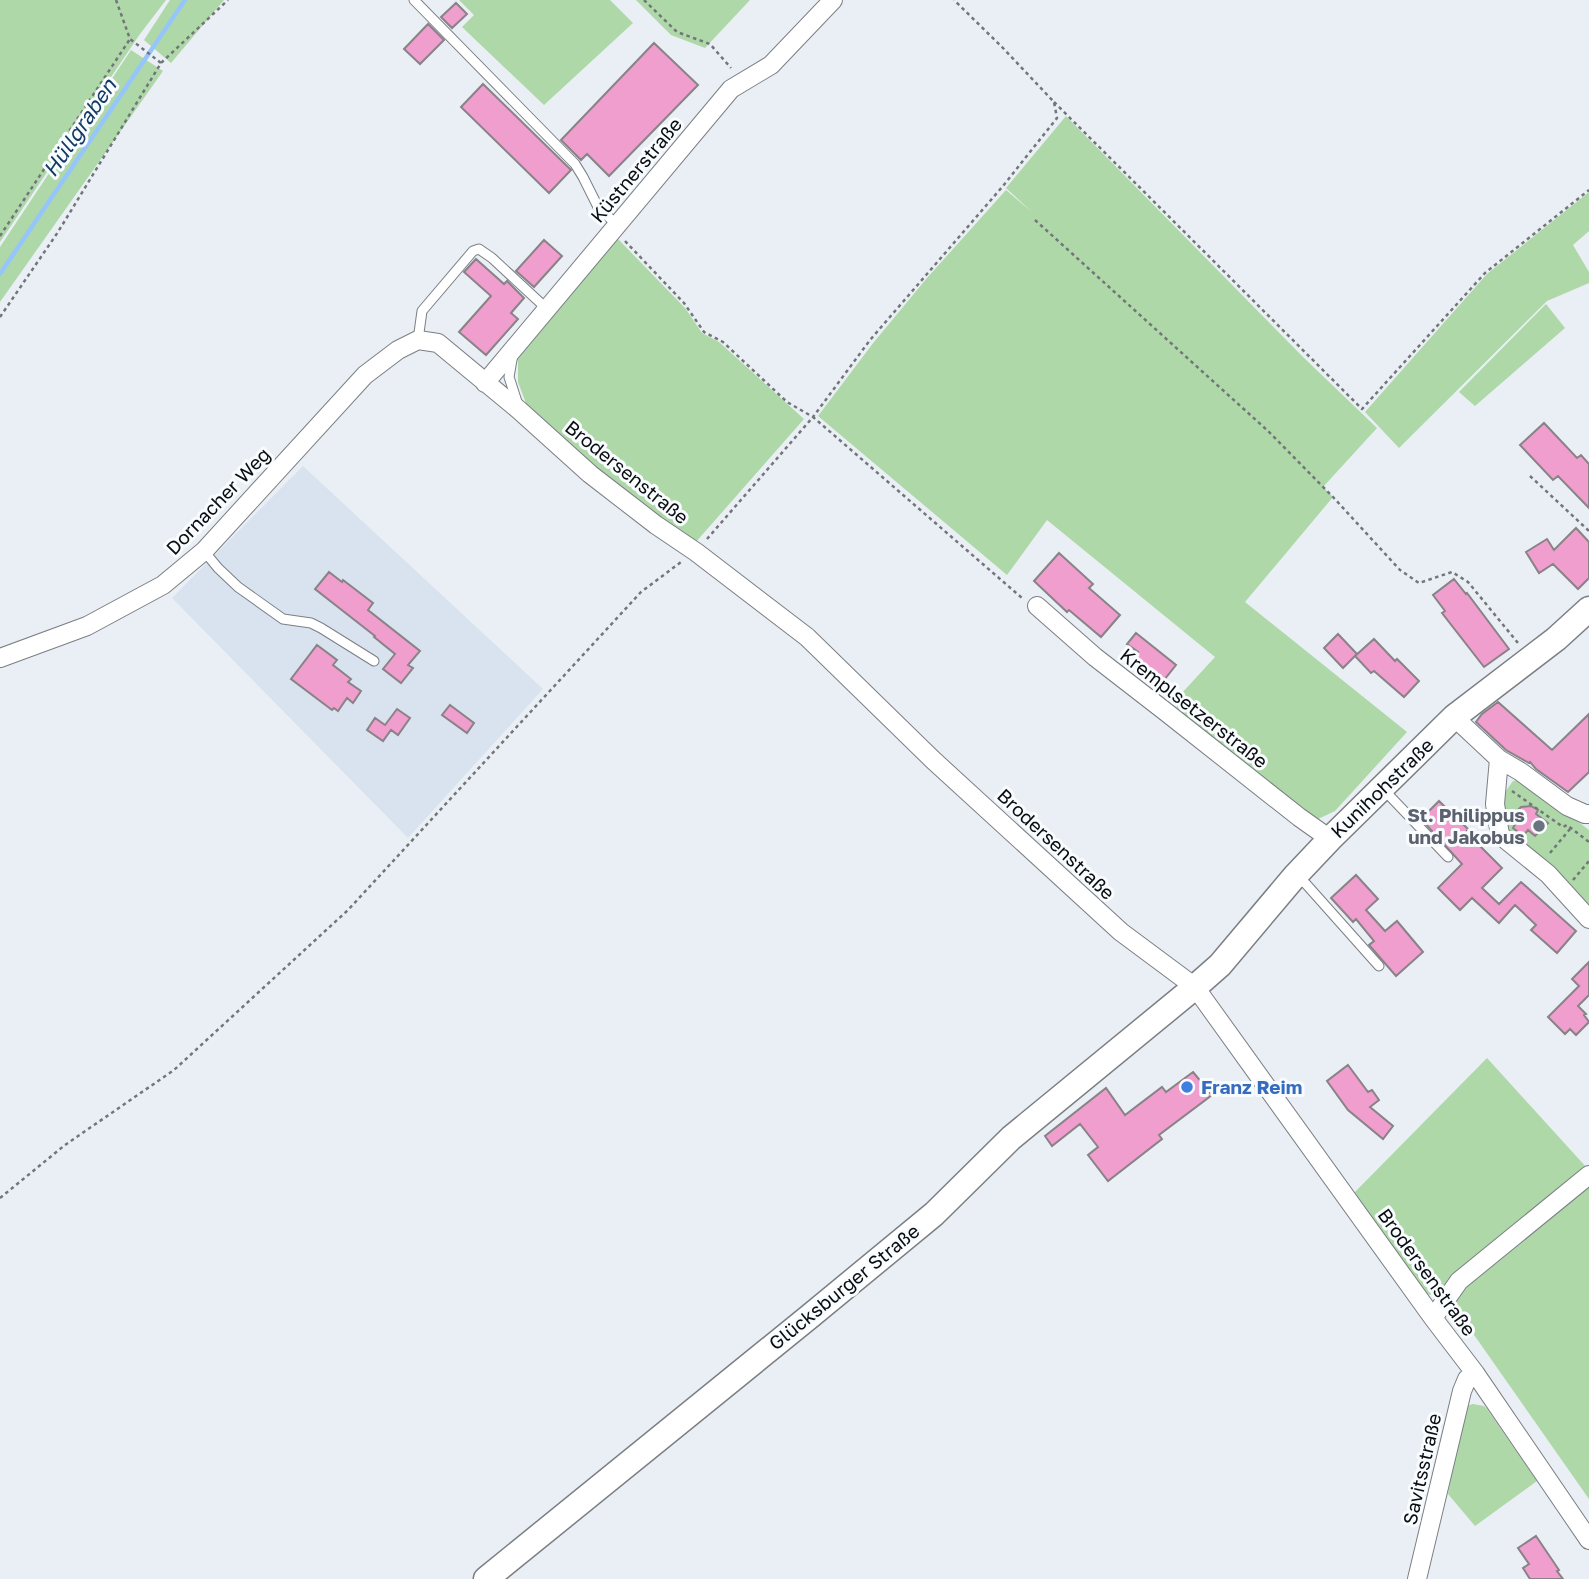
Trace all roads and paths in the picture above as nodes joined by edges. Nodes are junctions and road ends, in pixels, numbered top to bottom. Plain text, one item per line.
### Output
1 (116, 0) edge
2 (228, 0) edge
3 (414, 0) edge
4 (644, 0) edge
5 (833, 0) edge
6 (954, 0) edge
7 (130, 39) junction
8 (161, 63) junction
9 (732, 68) dead end
10 (1054, 102) junction
11 (1589, 190) edge
12 (1035, 219) dead end
13 (617, 225) junction
14 (0, 236) edge
15 (547, 309) junction
16 (0, 317) edge
17 (418, 340) junction
18 (514, 348) junction
19 (485, 383) junction
20 (519, 410) junction
21 (813, 417) junction
22 (1530, 476) dead end
23 (1589, 531) edge
24 (204, 551) junction
25 (696, 552) junction
26 (1037, 606) joint
27 (1589, 609) edge
28 (0, 658) edge
29 (1530, 659) junction
30 (374, 661) dead end
31 (1454, 717) junction
32 (1499, 760) junction
33 (1497, 780) junction
34 (1382, 787) junction
35 (1587, 814) edge
36 (1571, 828) junction
37 (1330, 839) junction
38 (1589, 842) edge
39 (1548, 856) dead end
40 (1448, 857) dead end
41 (1589, 861) edge
42 (1295, 876) junction
43 (1576, 885) dead end
44 (1589, 919) edge
45 (1380, 967) dead end
46 (1195, 987) junction
47 (1589, 1175) edge
48 (0, 1198) edge
49 (1433, 1318) junction
50 (1475, 1373) junction
51 (1589, 1540) edge
52 (486, 1579) edge
53 (1417, 1579) edge

1 - 7 path
2 - 8 path
3 - 13 lane
4 - 9 path
5 - 13 street, Küstnerstraße
6 - 10 path
7 - 8 path
7 - 14 path
8 - 16 path
10 - 11 path
10 - 21 path
12 - 29 path
13 - 15 street, Küstnerstraße
13 - 21 path
15 - 17 lane
15 - 18 street, Küstnerstraße
17 - 19 street, Brodersenstraße
17 - 24 street, Dornacher Weg
18 - 19 street, Küstnerstraße
18 - 20 lane
19 - 20 street, Brodersenstraße
20 - 25 street, Brodersenstraße
21 - 25 path
21 - 26 path
22 - 23 path
24 - 28 street, Dornacher Weg
24 - 30 lane
25 - 46 street, Brodersenstraße
25 - 48 path
26 - 37 street, Kremplsetzerstraße
27 - 29 street, Kunihohstraße
29 - 31 street, Kunihohstraße
31 - 32 street
31 - 34 street, Kunihohstraße
32 - 33 street
32 - 35 street
33 - 36 path
33 - 44 street
34 - 37 street, Kunihohstraße
34 - 40 lane
35 - 36 path
36 - 38 path
36 - 39 path
37 - 42 street, Kunihohstraße
41 - 43 path
42 - 45 lane
42 - 46 street, Kunihohstraße
46 - 49 street, Brodersenstraße
46 - 52 street, Glücksburger Straße
47 - 49 street
49 - 50 street, Brodersenstraße
50 - 51 street, Brodersenstraße
50 - 53 street, Savitsstraße

